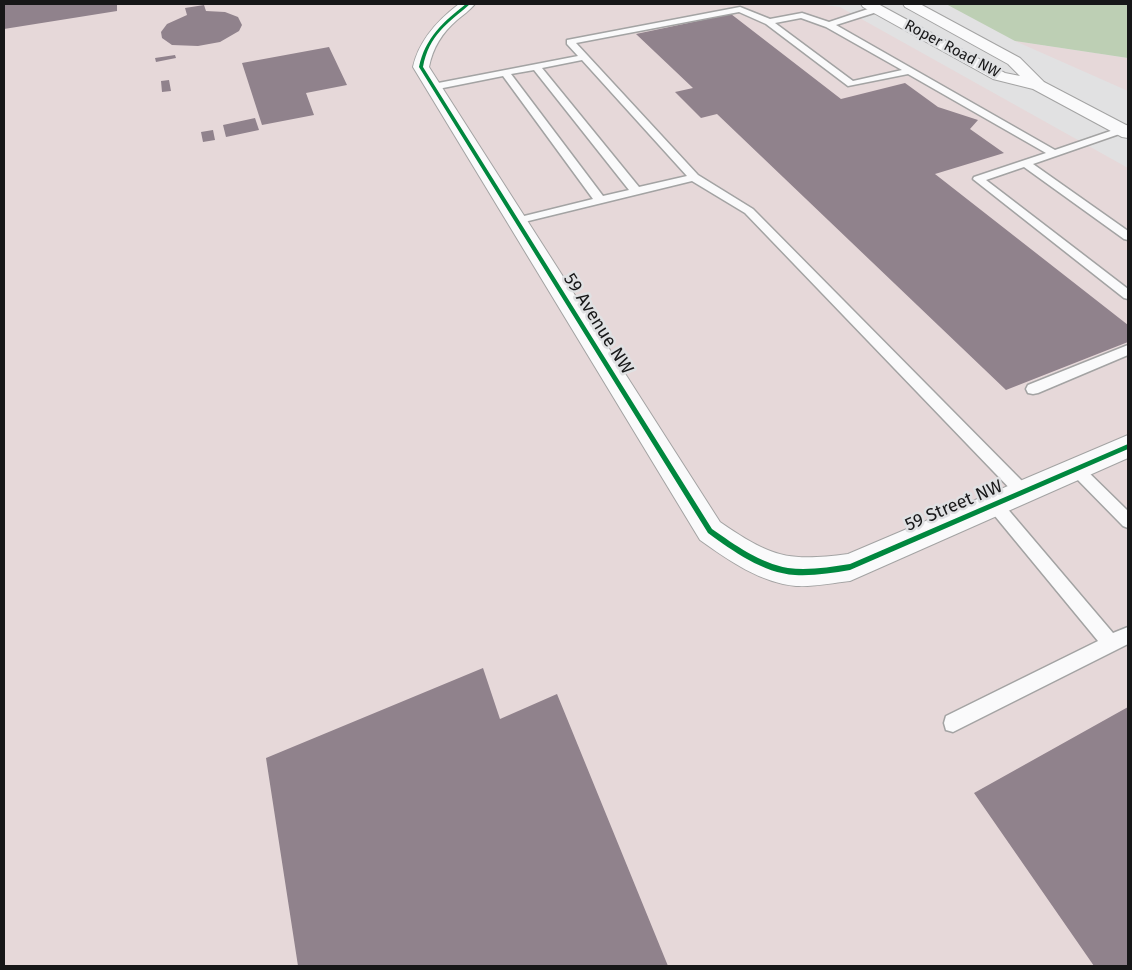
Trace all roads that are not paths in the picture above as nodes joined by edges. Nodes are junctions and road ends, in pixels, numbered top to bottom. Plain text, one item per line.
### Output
1 (468, 4) edge
2 (910, 4) edge
3 (873, 6) edge
4 (769, 22) junction
5 (829, 24) junction
6 (583, 57) junction
7 (536, 66) junction
8 (910, 71) junction
9 (505, 73) junction
10 (1039, 86) junction
11 (433, 87) junction
12 (1127, 131) edge
13 (1055, 154) junction
14 (1026, 164) junction
15 (694, 177) junction
16 (636, 191) junction
17 (600, 200) junction
18 (516, 221) junction
19 (1128, 236) edge
20 (1128, 295) edge
21 (1128, 350) edge
22 (1033, 390) dead end
23 (1128, 446) edge
24 (1076, 469) junction
25 (1023, 492) junction
26 (995, 505) junction
27 (1128, 521) edge
28 (787, 571) joint
29 (1128, 635) edge
30 (1111, 644) junction
31 (953, 723) dead end

1 - 11 street, 59 Avenue NW
2 - 10 street, Roper Road NW
3 - 5 lane
3 - 10 street, Roper Road NW
4 - 5 lane
4 - 6 lane
4 - 8 lane
5 - 8 lane
6 - 7 lane
6 - 15 lane
7 - 9 lane
7 - 16 lane
8 - 13 lane
9 - 11 lane
9 - 17 lane
10 - 12 street, Roper Road NW
11 - 18 street, 59 Avenue NW
12 - 13 lane
13 - 14 lane
14 - 19 lane
14 - 20 lane
15 - 16 lane
15 - 25 lane
16 - 17 lane
17 - 18 lane
18 - 28 street, 59 Avenue NW
21 - 22 lane
23 - 24 street, 59 Street NW
24 - 25 street, 59 Street NW
24 - 27 lane
25 - 26 street, 59 Street NW
26 - 28 street, 59 Street NW
26 - 30 lane
29 - 30 lane
30 - 31 lane

